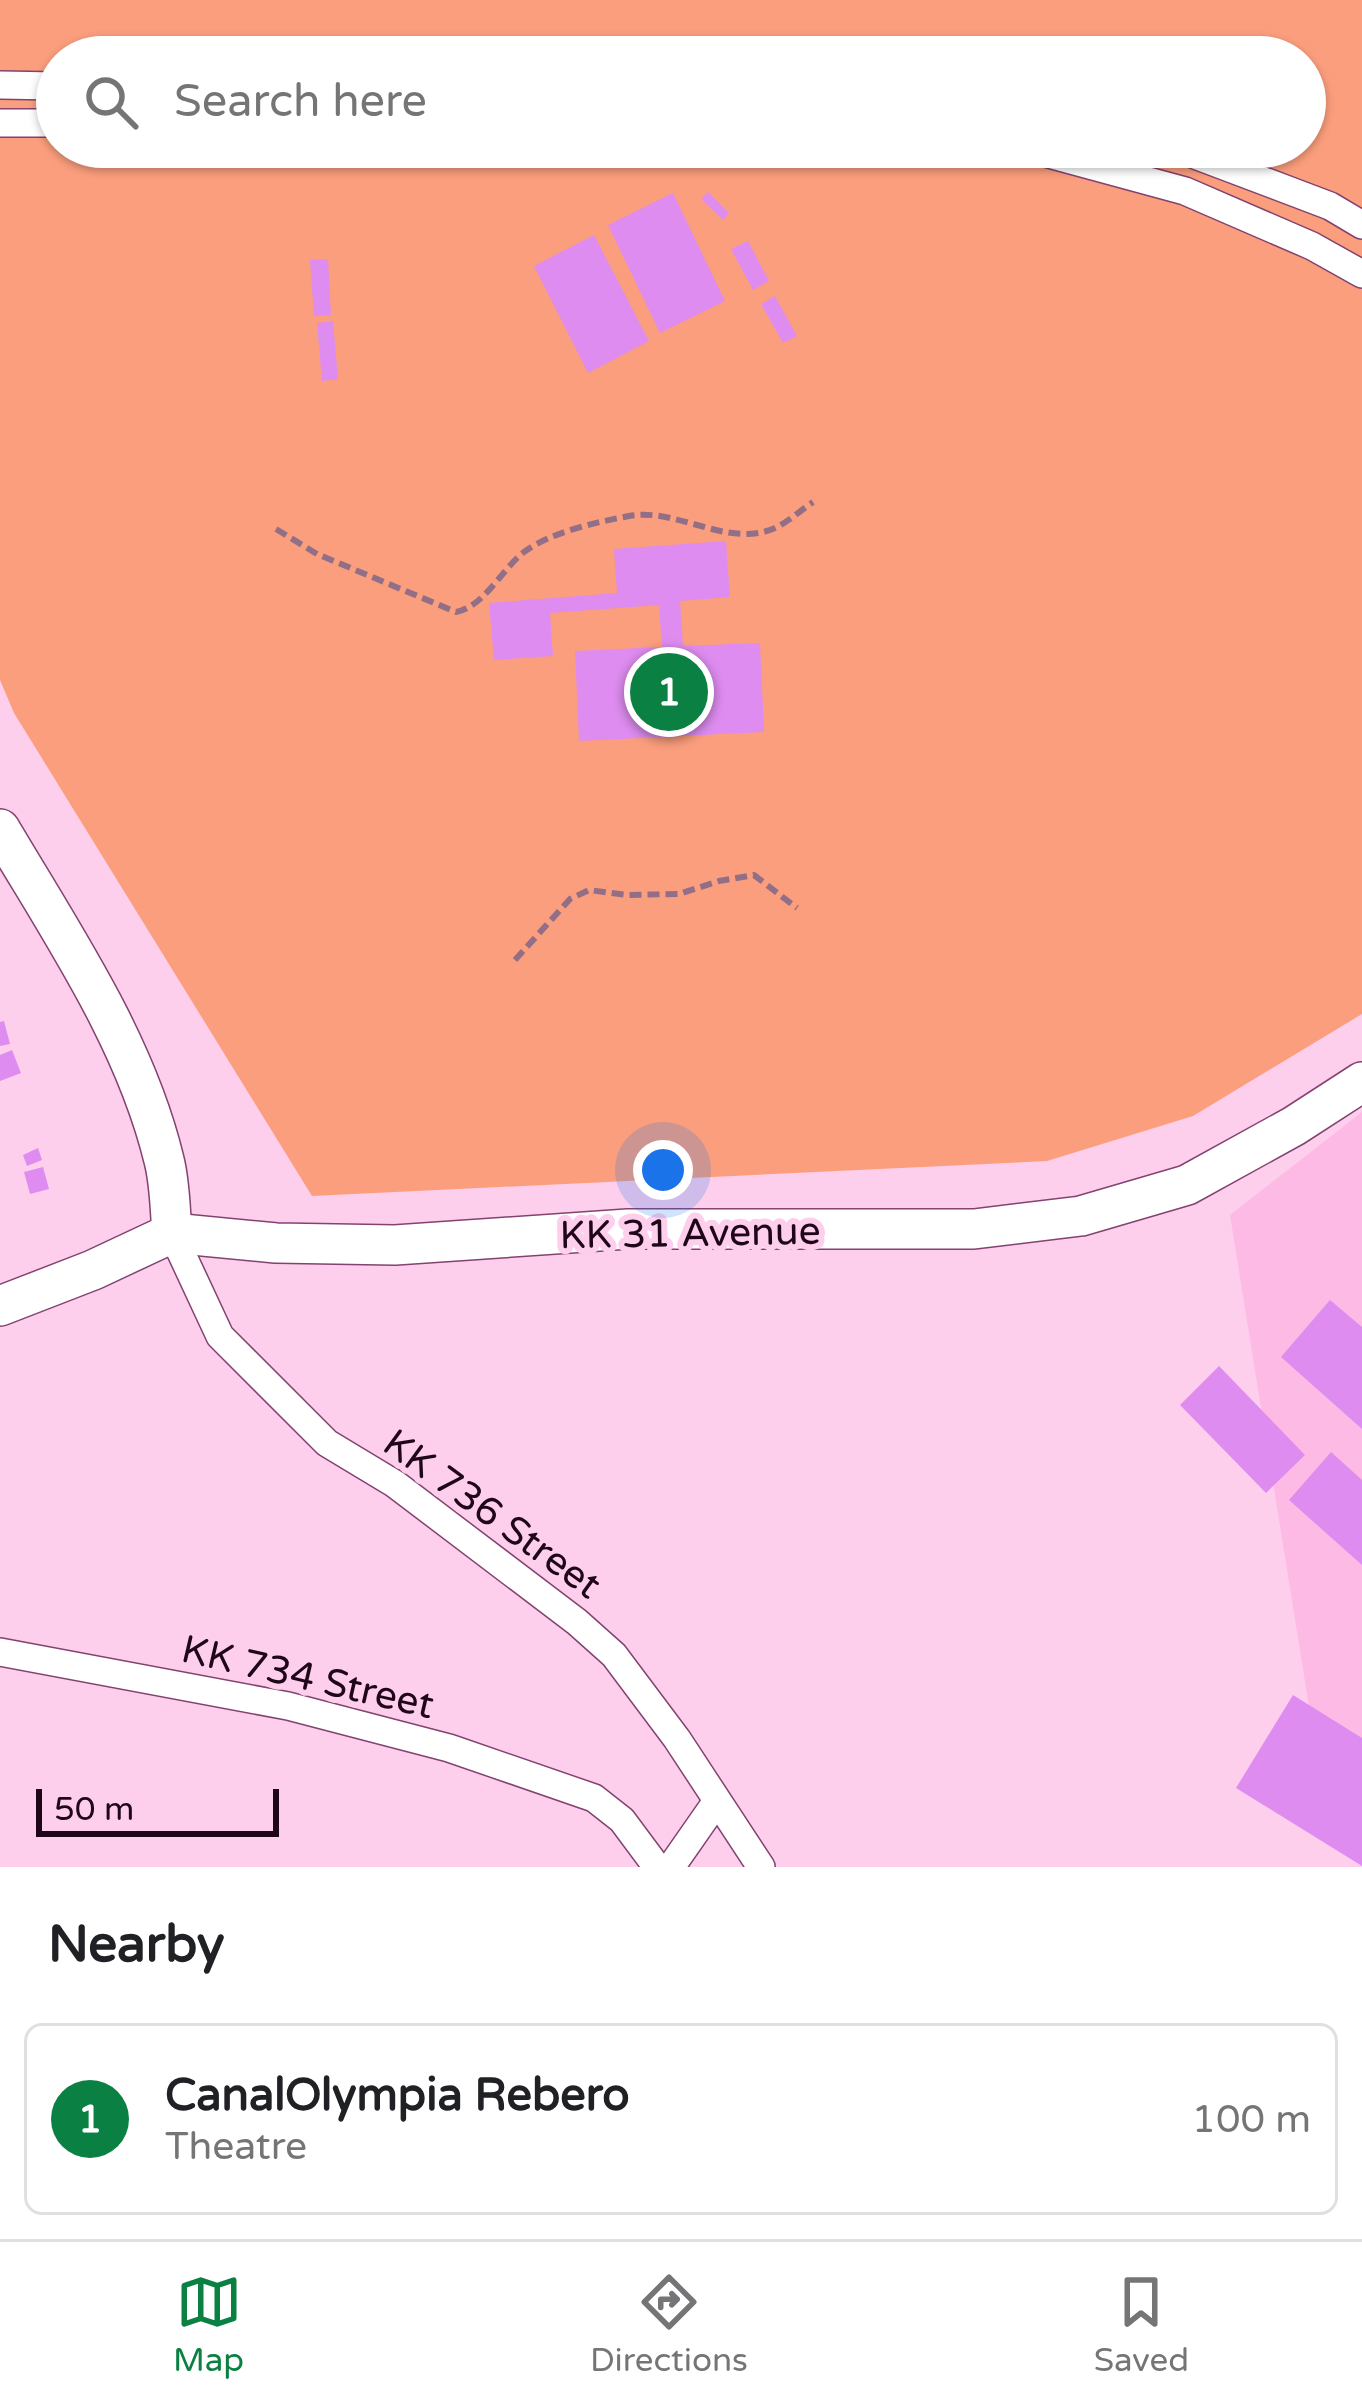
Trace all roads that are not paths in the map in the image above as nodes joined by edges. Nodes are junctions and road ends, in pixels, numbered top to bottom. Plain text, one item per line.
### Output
1 (0, 86) edge
2 (36, 86) edge
3 (0, 123) edge
4 (36, 123) edge
5 (1100, 168) edge
6 (1230, 168) edge
7 (1362, 225) edge
8 (1362, 274) edge
9 (3, 840) edge
10 (1362, 1082) edge
11 (172, 1233) junction
12 (0, 1306) edge
13 (0, 1652) edge
14 (717, 1801) junction
15 (657, 1867) edge
16 (670, 1867) edge
17 (761, 1867) edge

1 - 2 street
3 - 4 street
5 - 8 street
6 - 7 street
9 - 11 main road
10 - 11 main road, KK 31 Avenue
11 - 12 main road
11 - 14 street, KK 736 Street
13 - 15 street, KK 734 Street
14 - 16 street
14 - 17 street, KK 736 Street

